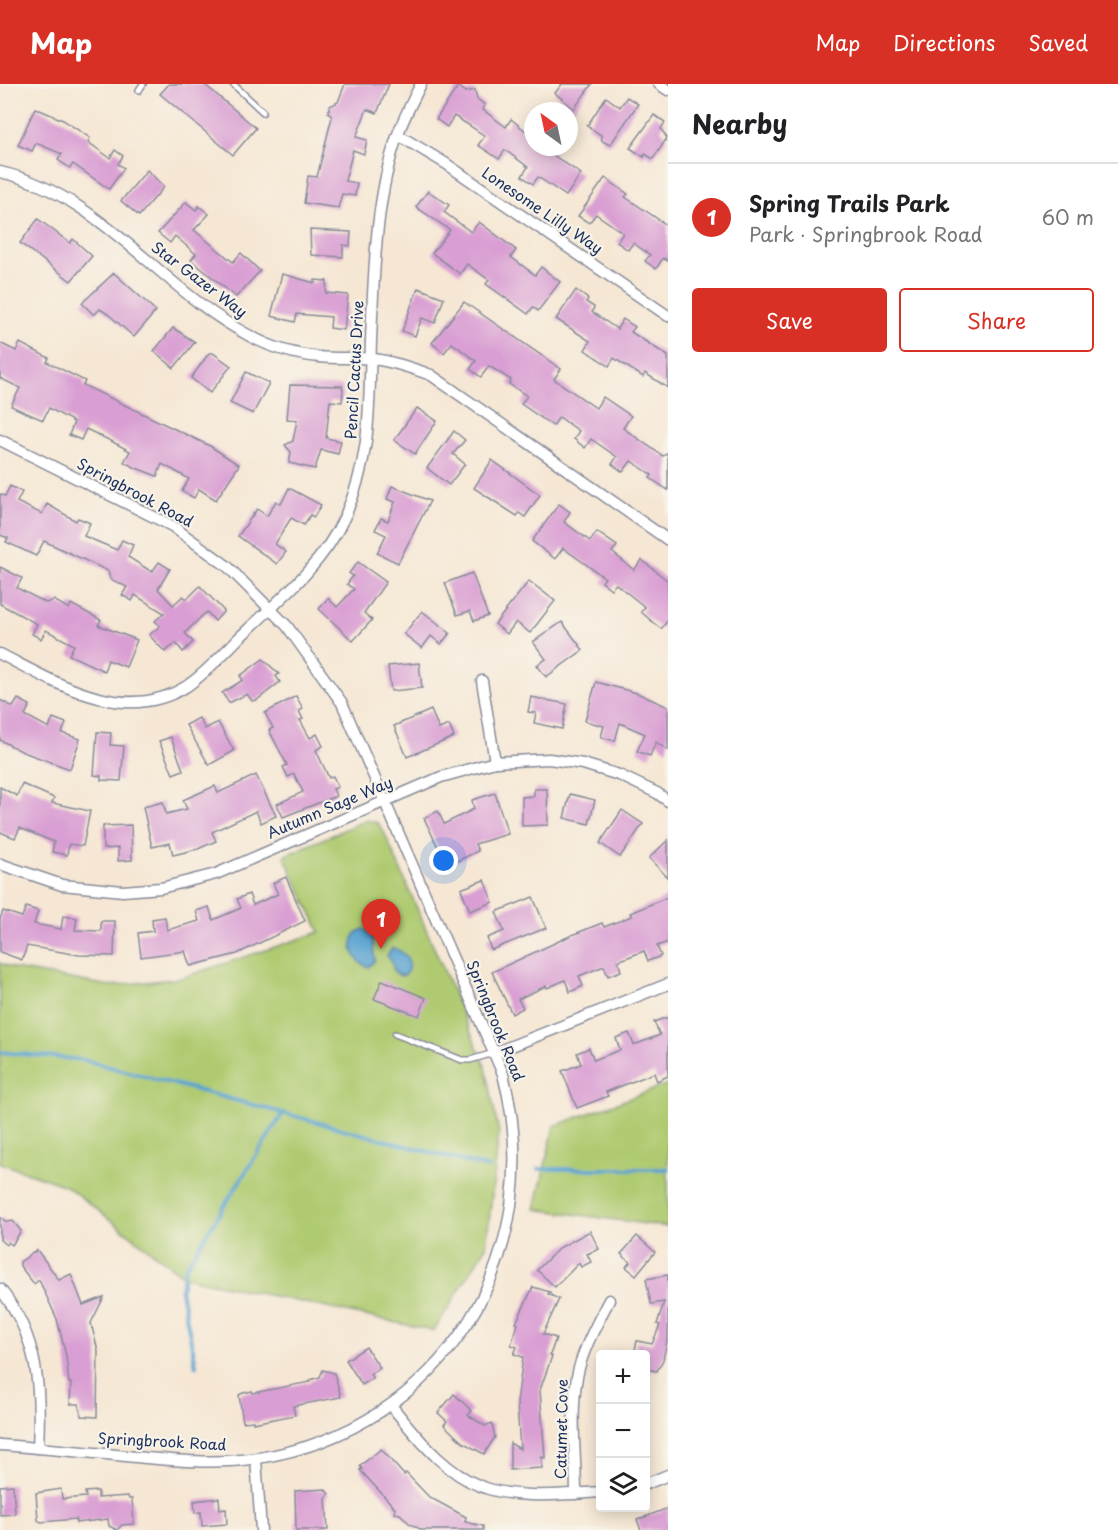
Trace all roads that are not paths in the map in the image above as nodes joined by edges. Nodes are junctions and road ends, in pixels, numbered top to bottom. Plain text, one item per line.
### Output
1 (143, 84) edge
2 (233, 84) edge
3 (421, 84) edge
4 (659, 84) edge
5 (139, 90) dead end
6 (668, 90) edge
7 (263, 112) dead end
8 (398, 135) junction
9 (0, 172) edge
10 (668, 316) edge
11 (371, 359) junction
12 (0, 440) edge
13 (668, 540) edge
14 (271, 607) junction
15 (0, 654) edge
16 (482, 681) dead end
17 (495, 762) junction
18 (385, 801) junction
19 (668, 801) edge
20 (0, 864) edge
21 (668, 984) edge
22 (394, 1034) dead end
23 (494, 1053) junction
24 (0, 1289) edge
25 (609, 1300) dead end
26 (391, 1405) junction
27 (0, 1445) edge
28 (38, 1448) junction
29 (256, 1459) junction
30 (668, 1475) edge
31 (650, 1482) edge
32 (596, 1492) edge
33 (576, 1494) junction
34 (261, 1530) edge

1 - 5 lane
2 - 7 lane
3 - 8 street, Pencil Cactus Drive
4 - 6 street
8 - 10 street, Lonesome Lilly Way
8 - 11 street, Pencil Cactus Drive
9 - 11 street, Star Gazer Way
11 - 13 street, Star Gazer Way
11 - 14 street, Pencil Cactus Drive
12 - 14 street, Springbrook Road
14 - 15 street, Pencil Cactus Drive
14 - 18 street, Springbrook Road
16 - 17 street
17 - 18 street, Autumn Sage Way
17 - 19 street, Autumn Sage Way
18 - 20 street, Autumn Sage Way
18 - 23 street, Springbrook Road
21 - 23 street
22 - 23 lane
23 - 26 street, Springbrook Road
24 - 28 street
25 - 33 street, Catumet Cove
26 - 29 street, Springbrook Road
26 - 33 street
27 - 28 street, Springbrook Road
28 - 29 street, Springbrook Road
29 - 34 street
30 - 31 street
32 - 33 street

